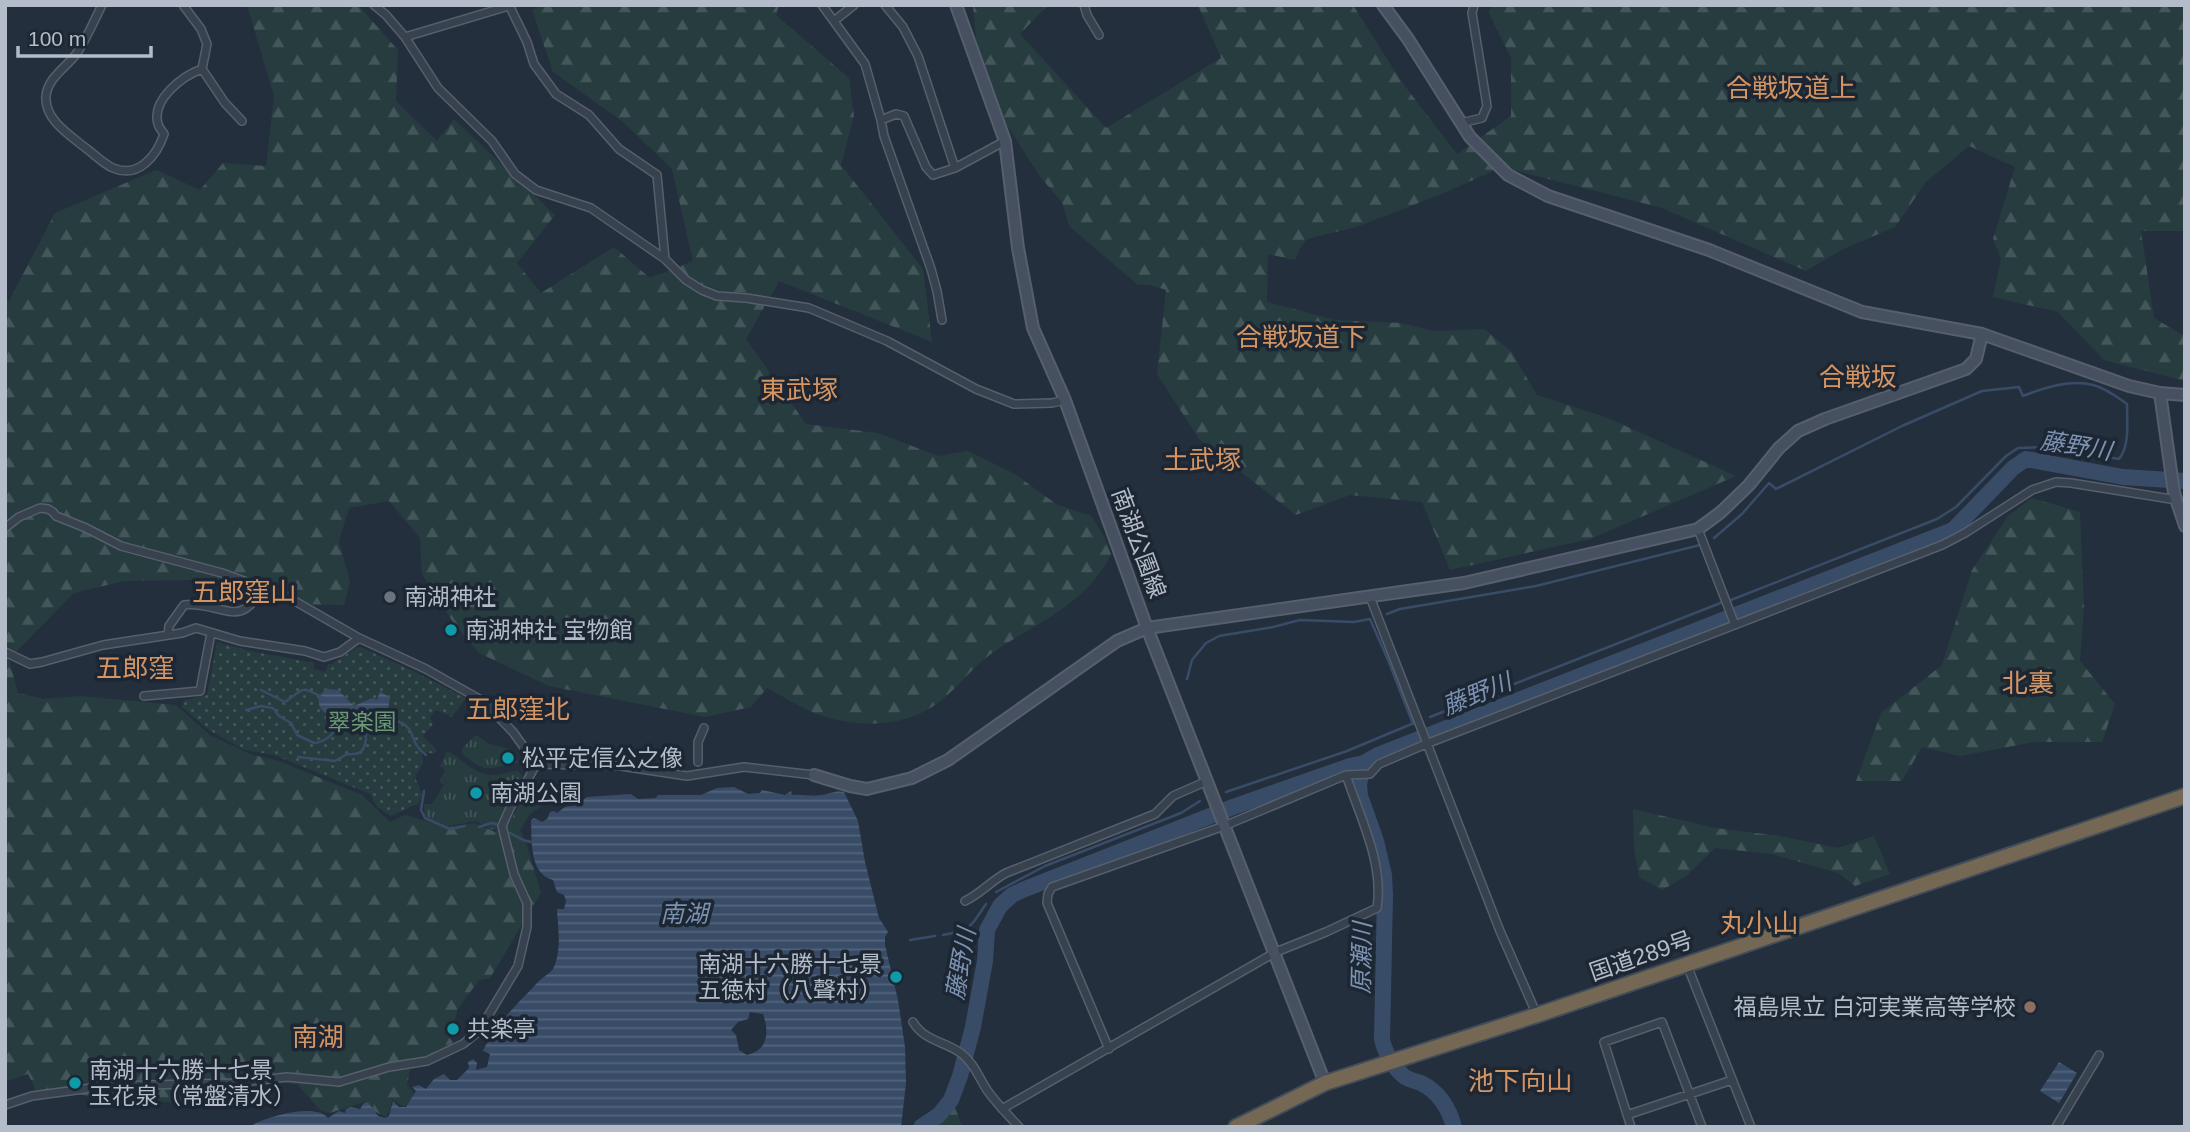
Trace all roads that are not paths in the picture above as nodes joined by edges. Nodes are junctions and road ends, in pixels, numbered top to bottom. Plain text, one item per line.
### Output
1 (102, 5) edge
2 (183, 5) edge
3 (374, 5) edge
4 (822, 5) edge
5 (854, 5) edge
6 (885, 5) edge
7 (956, 5) edge
8 (1084, 5) edge
9 (1383, 5) edge
10 (1474, 5) edge
11 (510, 6) edge
12 (834, 21) junction
13 (1099, 35) dead end
14 (405, 37) junction
15 (202, 69) junction
16 (881, 120) junction
17 (242, 121) dead end
18 (1461, 123) junction
19 (1005, 141) junction
20 (955, 168) junction
21 (665, 259) junction
22 (942, 320) dead end
23 (1982, 334) junction
24 (2160, 393) junction
25 (2185, 395) edge
26 (1065, 401) junction
27 (2175, 497) junction
28 (2185, 526) edge
29 (5, 528) edge
30 (1698, 529) junction
31 (262, 586) junction
32 (1370, 597) junction
33 (1735, 625) junction
34 (1147, 628) junction
35 (211, 633) junction
36 (168, 634) junction
37 (359, 638) junction
38 (5, 652) edge
39 (144, 696) dead end
40 (704, 728) dead end
41 (1426, 744) junction
42 (698, 762) dead end
43 (536, 764) junction
44 (814, 775) joint
45 (1346, 775) junction
46 (1207, 781) junction
47 (2185, 796) edge
48 (1224, 825) junction
49 (965, 901) dead end
50 (1276, 952) junction
51 (1687, 964) junction
52 (1537, 1015) junction
53 (913, 1022) dead end
54 (1109, 1049) junction
55 (2099, 1055) dead end
56 (1732, 1080) junction
57 (1325, 1083) junction
58 (1689, 1093) junction
59 (5, 1105) edge
60 (1002, 1110) junction
61 (1627, 1115) junction
62 (1019, 1127) edge
63 (1236, 1127) edge
64 (1630, 1127) edge
65 (1702, 1127) edge
66 (1751, 1127) edge
67 (2056, 1127) edge

1 - 15 street
2 - 15 street
3 - 14 street
4 - 12 street
5 - 12 street
6 - 20 street
7 - 19 street, 南湖公園線
8 - 13 street
9 - 18 street
10 - 18 street
11 - 14 street
11 - 21 street
12 - 16 street
14 - 21 street
15 - 17 street
16 - 20 street
16 - 22 street
18 - 23 street
19 - 20 street
19 - 26 street, 南湖公園線
21 - 26 street
23 - 24 street
23 - 30 street
24 - 25 street
24 - 27 street
26 - 34 street, 南湖公園線
27 - 28 street
27 - 33 street
29 - 31 street
30 - 32 street
30 - 33 street
31 - 36 street
31 - 37 street
32 - 34 street
32 - 41 street
33 - 41 street
34 - 44 street
34 - 46 street, 南湖公園線
35 - 36 street
35 - 37 street
35 - 39 street
36 - 38 street
37 - 43 street
40 - 42 street
41 - 45 street
41 - 52 street
43 - 44 street
43 - 59 street
45 - 48 street
45 - 50 street
46 - 48 street, 南湖公園線
46 - 49 street
47 - 51 highway, 国道289号
48 - 50 street, 南湖公園線
48 - 54 street
50 - 54 street
50 - 57 street, 南湖公園線
51 - 52 highway, 国道289号
51 - 56 street
52 - 57 highway, 国道289号
53 - 60 street
54 - 60 street
55 - 67 street
56 - 58 street
56 - 66 street
57 - 63 highway, 国道289号
58 - 61 street
58 - 61 street
58 - 65 street
60 - 62 street
61 - 64 street

